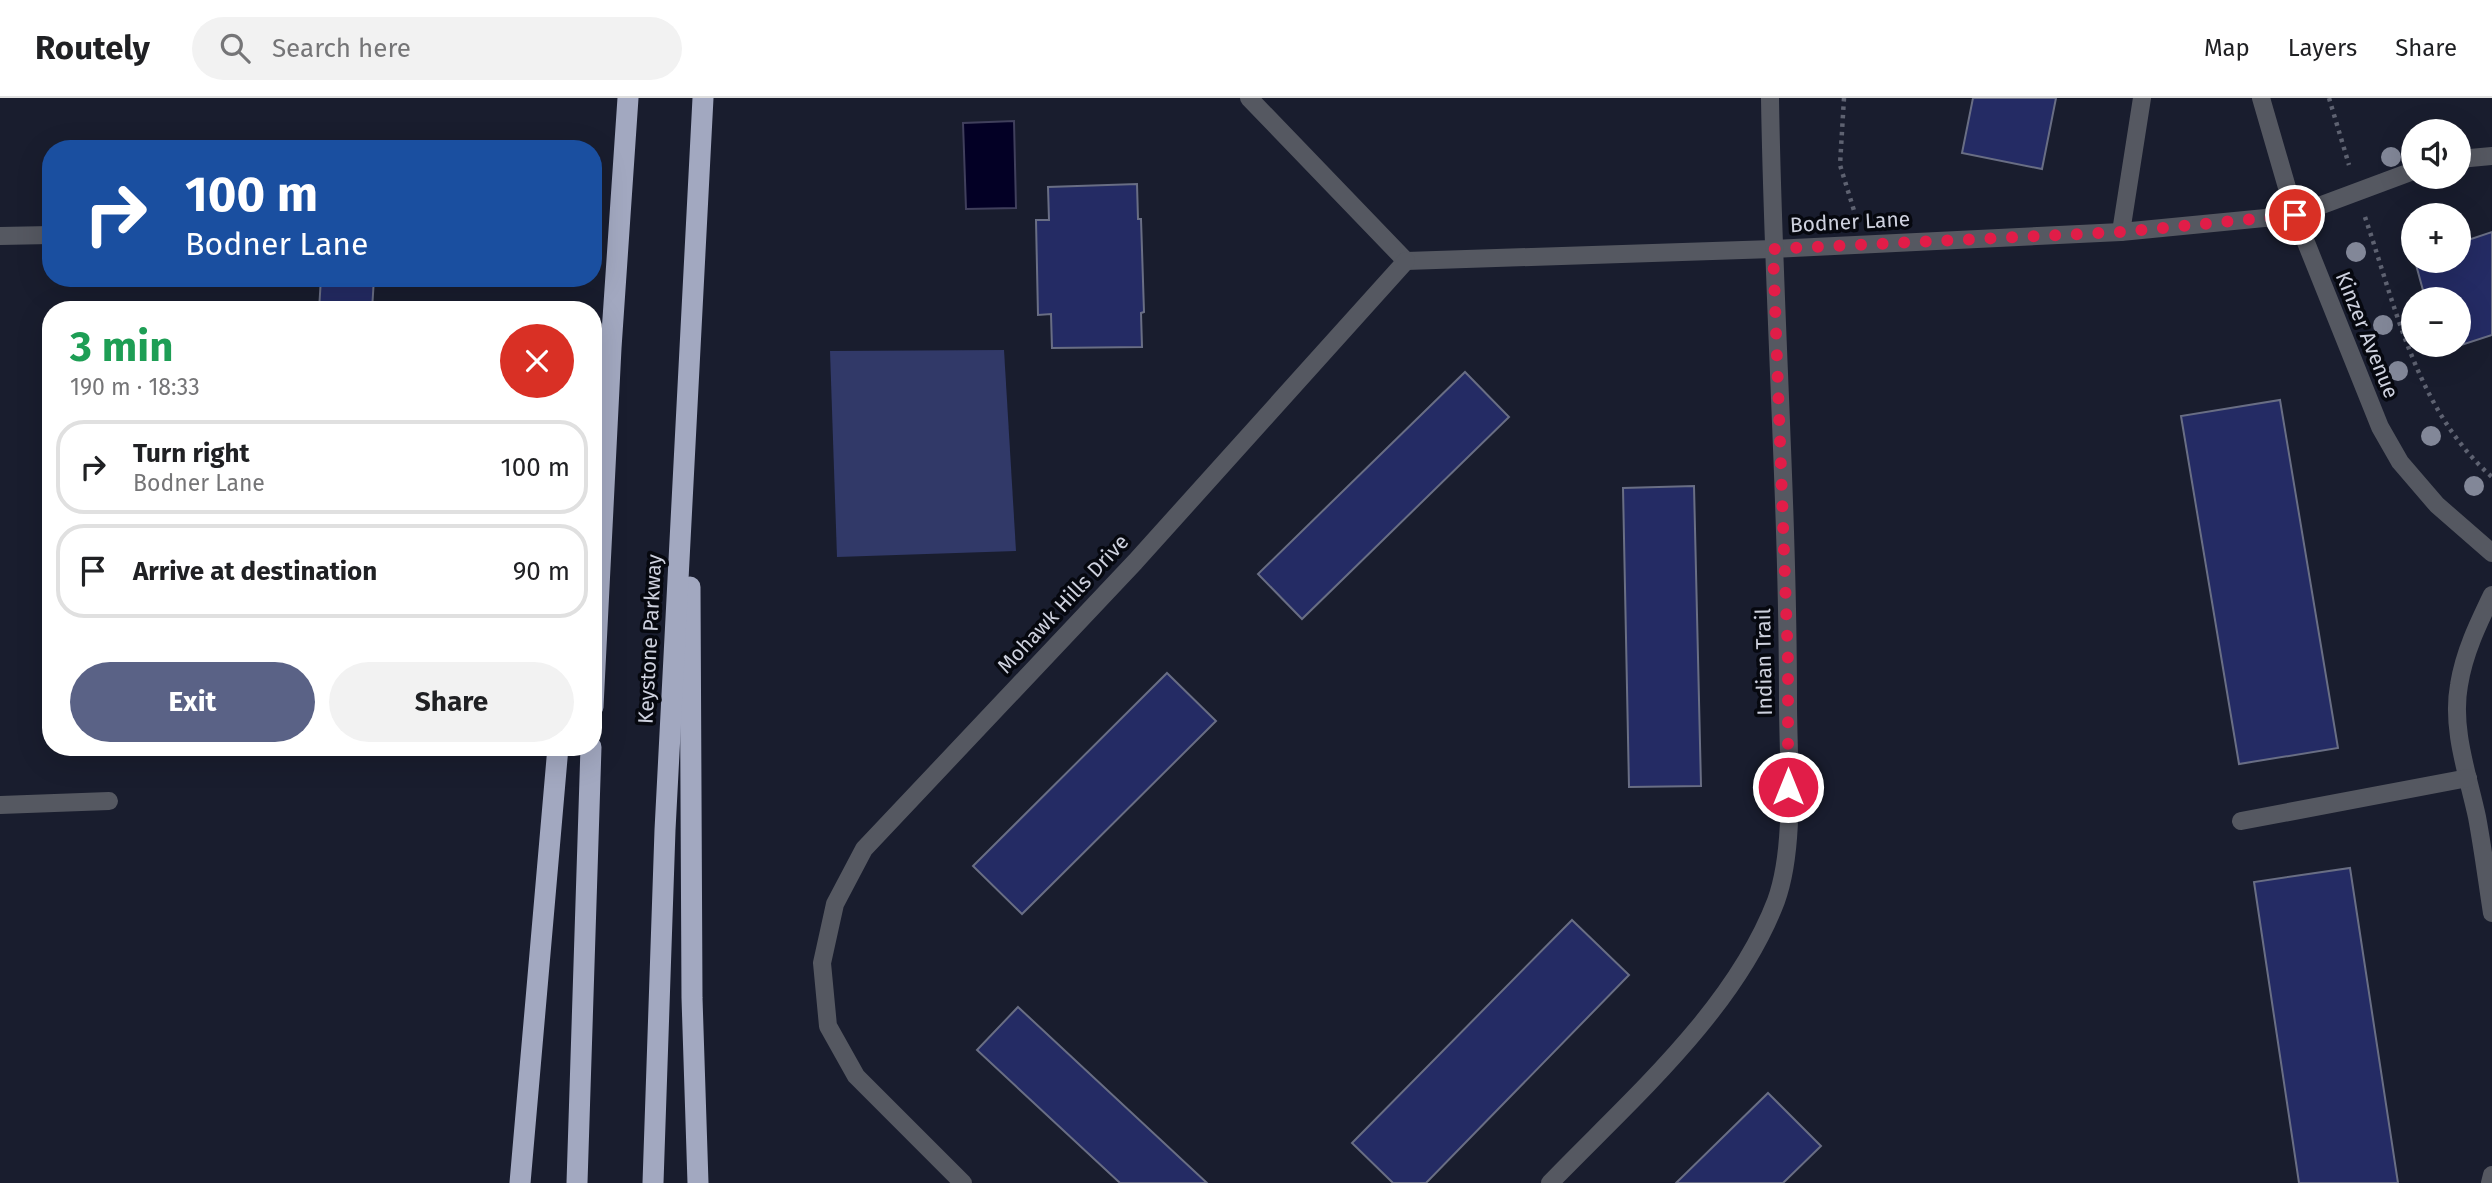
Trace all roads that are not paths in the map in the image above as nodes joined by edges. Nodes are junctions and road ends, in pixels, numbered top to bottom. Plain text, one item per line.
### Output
1 (628, 98) edge
2 (703, 98) edge
3 (1249, 98) edge
4 (1770, 98) edge
5 (2143, 98) edge
6 (2261, 98) edge
7 (2492, 156) edge
8 (2471, 158) edge
9 (2401, 175) edge
10 (2295, 215) junction
11 (2121, 232) junction
12 (42, 235) edge
13 (0, 236) edge
14 (1773, 249) junction
15 (1406, 261) junction
16 (611, 348) junction
17 (688, 356) junction
18 (602, 414) edge
19 (602, 528) edge
20 (2492, 553) edge
21 (2492, 595) edge
22 (557, 756) edge
23 (591, 756) edge
24 (2468, 779) junction
25 (109, 801) dead end
26 (0, 805) edge
27 (2241, 821) dead end
28 (2492, 913) edge
29 (2492, 1175) edge
30 (520, 1183) edge
31 (577, 1183) edge
32 (653, 1183) edge
33 (698, 1183) edge
34 (963, 1183) edge
35 (1550, 1183) edge
36 (2490, 1183) edge

1 - 16 highway
2 - 17 highway, Keystone Parkway
3 - 15 street
4 - 14 street, Indian Trail
5 - 11 street
6 - 10 street, Kinzer Avenue
7 - 8 street
9 - 10 street, Bodner Lane
10 - 11 street, Bodner Lane
10 - 20 street, Kinzer Avenue
11 - 14 street, Bodner Lane
12 - 13 street
14 - 15 street, Bodner Lane
14 - 35 street, Indian Trail
15 - 34 street, Mohawk Hills Drive
16 - 18 highway
16 - 19 highway
17 - 32 highway, Keystone Parkway
17 - 33 highway
21 - 24 street
22 - 30 highway
23 - 31 highway
24 - 27 street
24 - 28 street
25 - 26 street
29 - 36 street

